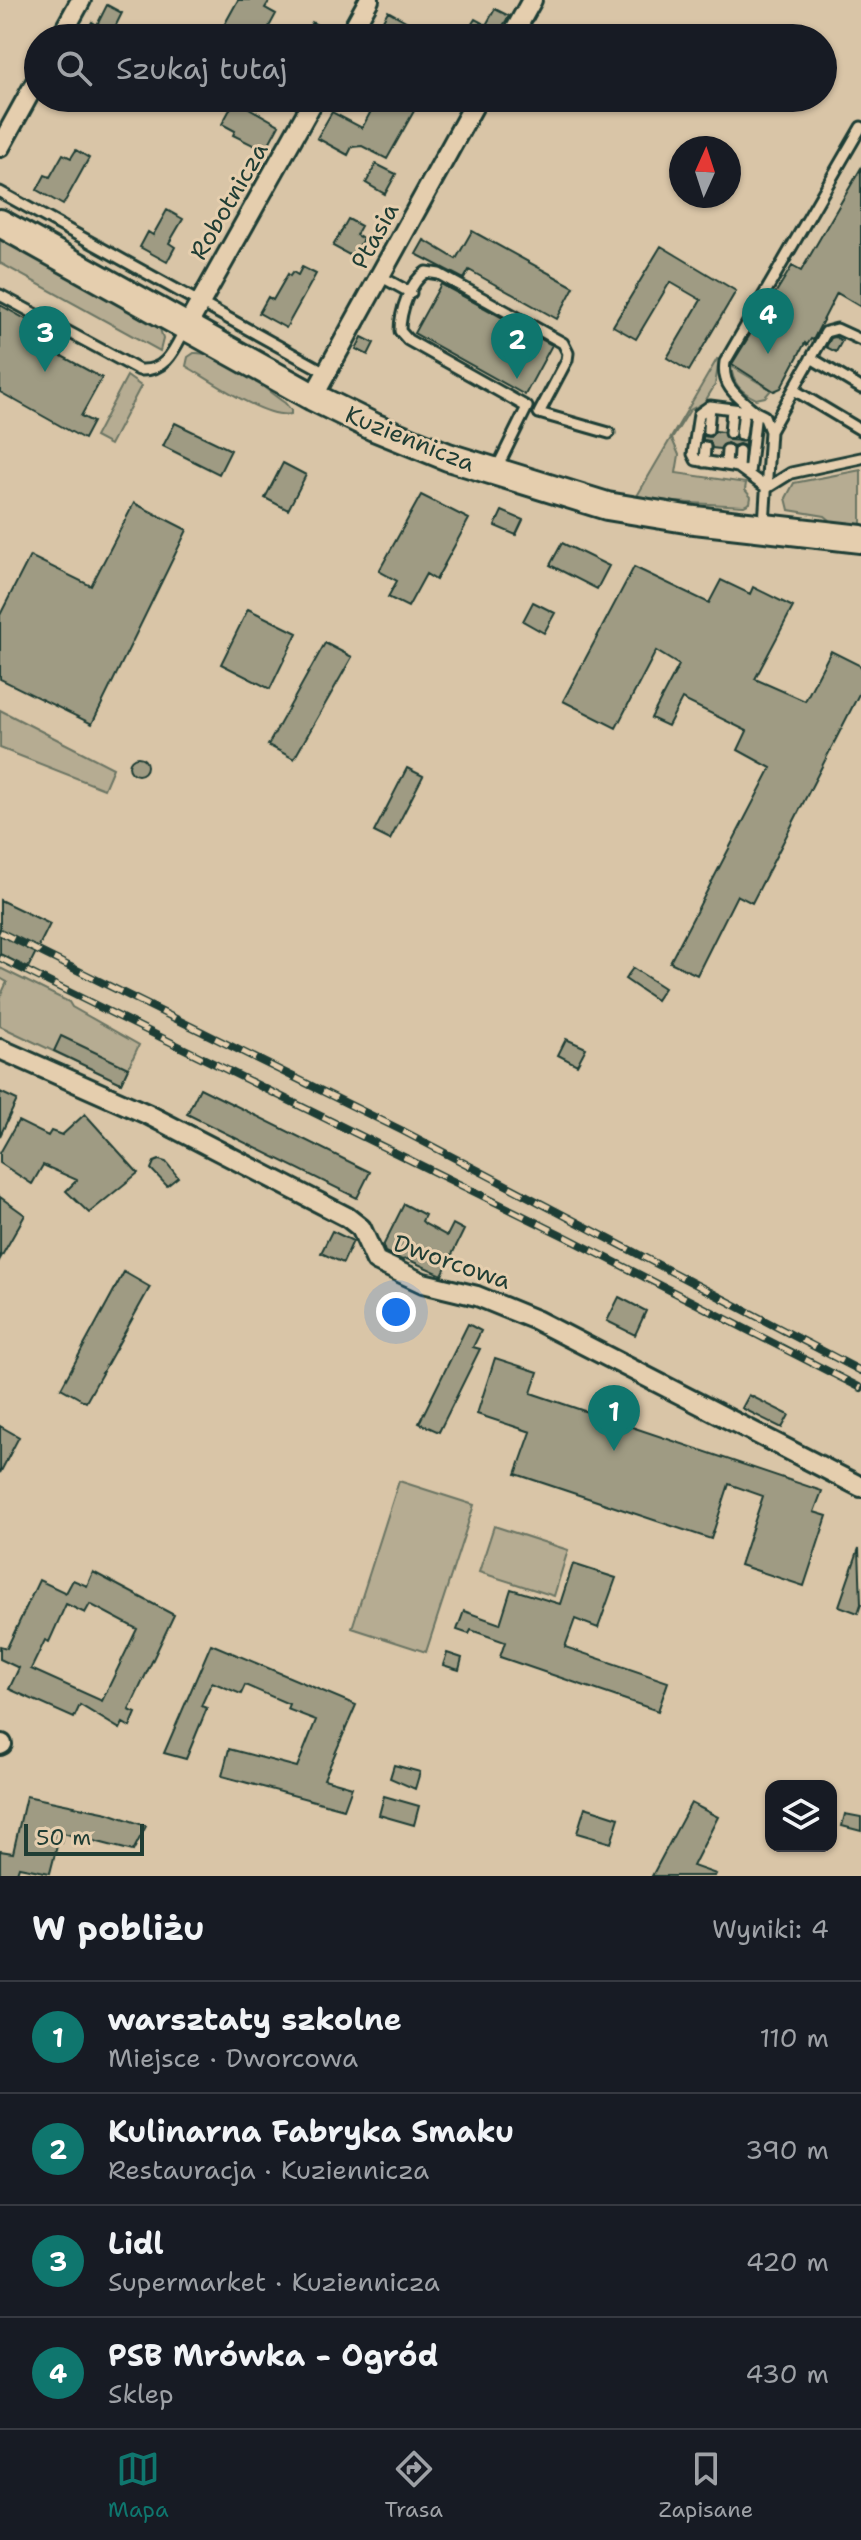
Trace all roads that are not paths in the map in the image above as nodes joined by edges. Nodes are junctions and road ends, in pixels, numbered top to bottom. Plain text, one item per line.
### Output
1 (81, 0) edge
2 (369, 0) edge
3 (532, 0) edge
4 (68, 24) edge
5 (356, 24) edge
6 (519, 24) edge
7 (24, 103) edge
8 (307, 112) edge
9 (470, 112) edge
10 (861, 127) edge
11 (0, 147) edge
12 (0, 192) edge
13 (0, 223) edge
14 (380, 276) junction
15 (411, 293) junction
16 (0, 295) edge
17 (199, 302) junction
18 (186, 328) junction
19 (861, 340) edge
20 (811, 358) junction
21 (327, 373) junction
22 (861, 388) edge
23 (794, 390) junction
24 (313, 397) junction
25 (710, 406) junction
26 (527, 407) junction
27 (732, 409) junction
28 (744, 410) junction
29 (756, 412) junction
30 (539, 413) junction
31 (708, 430) dead end
32 (861, 430) edge
33 (770, 431) junction
34 (609, 433) dead end
35 (730, 433) dead end
36 (741, 435) dead end
37 (705, 447) dead end
38 (727, 450) dead end
39 (739, 451) dead end
40 (861, 458) edge
41 (704, 462) junction
42 (726, 465) junction
43 (738, 467) junction
44 (495, 473) junction
45 (749, 473) junction
46 (767, 488) junction
47 (764, 526) junction
48 (861, 539) edge
49 (0, 1049) edge
50 (861, 1487) edge

1 - 4 street
2 - 5 street
3 - 6 street
7 - 11 street
8 - 17 street, Robotnicza
9 - 14 street, Ptasia
10 - 29 lane
12 - 17 lane
13 - 18 main road, Kuziennicza
14 - 15 lane
14 - 21 street, Ptasia
15 - 26 lane
15 - 30 lane
16 - 18 lane
17 - 18 street, Robotnicza
17 - 21 lane
18 - 24 main road, Kuziennicza
19 - 20 lane
20 - 22 lane
20 - 23 lane
21 - 24 street, Ptasia
23 - 32 lane
23 - 33 lane
24 - 44 main road, Kuziennicza
25 - 27 lane
25 - 31 lane
25 - 41 lane
26 - 30 lane
26 - 44 lane
27 - 28 lane
27 - 35 lane
28 - 29 lane
28 - 36 lane
29 - 33 lane
29 - 45 lane
30 - 34 lane
33 - 46 lane
37 - 41 lane
38 - 42 lane
39 - 43 lane
40 - 46 lane
41 - 42 lane
42 - 43 lane
43 - 45 lane
44 - 47 main road, Kuziennicza
45 - 46 lane
46 - 47 lane
47 - 48 main road, Kuziennicza
49 - 50 street, Dworcowa

